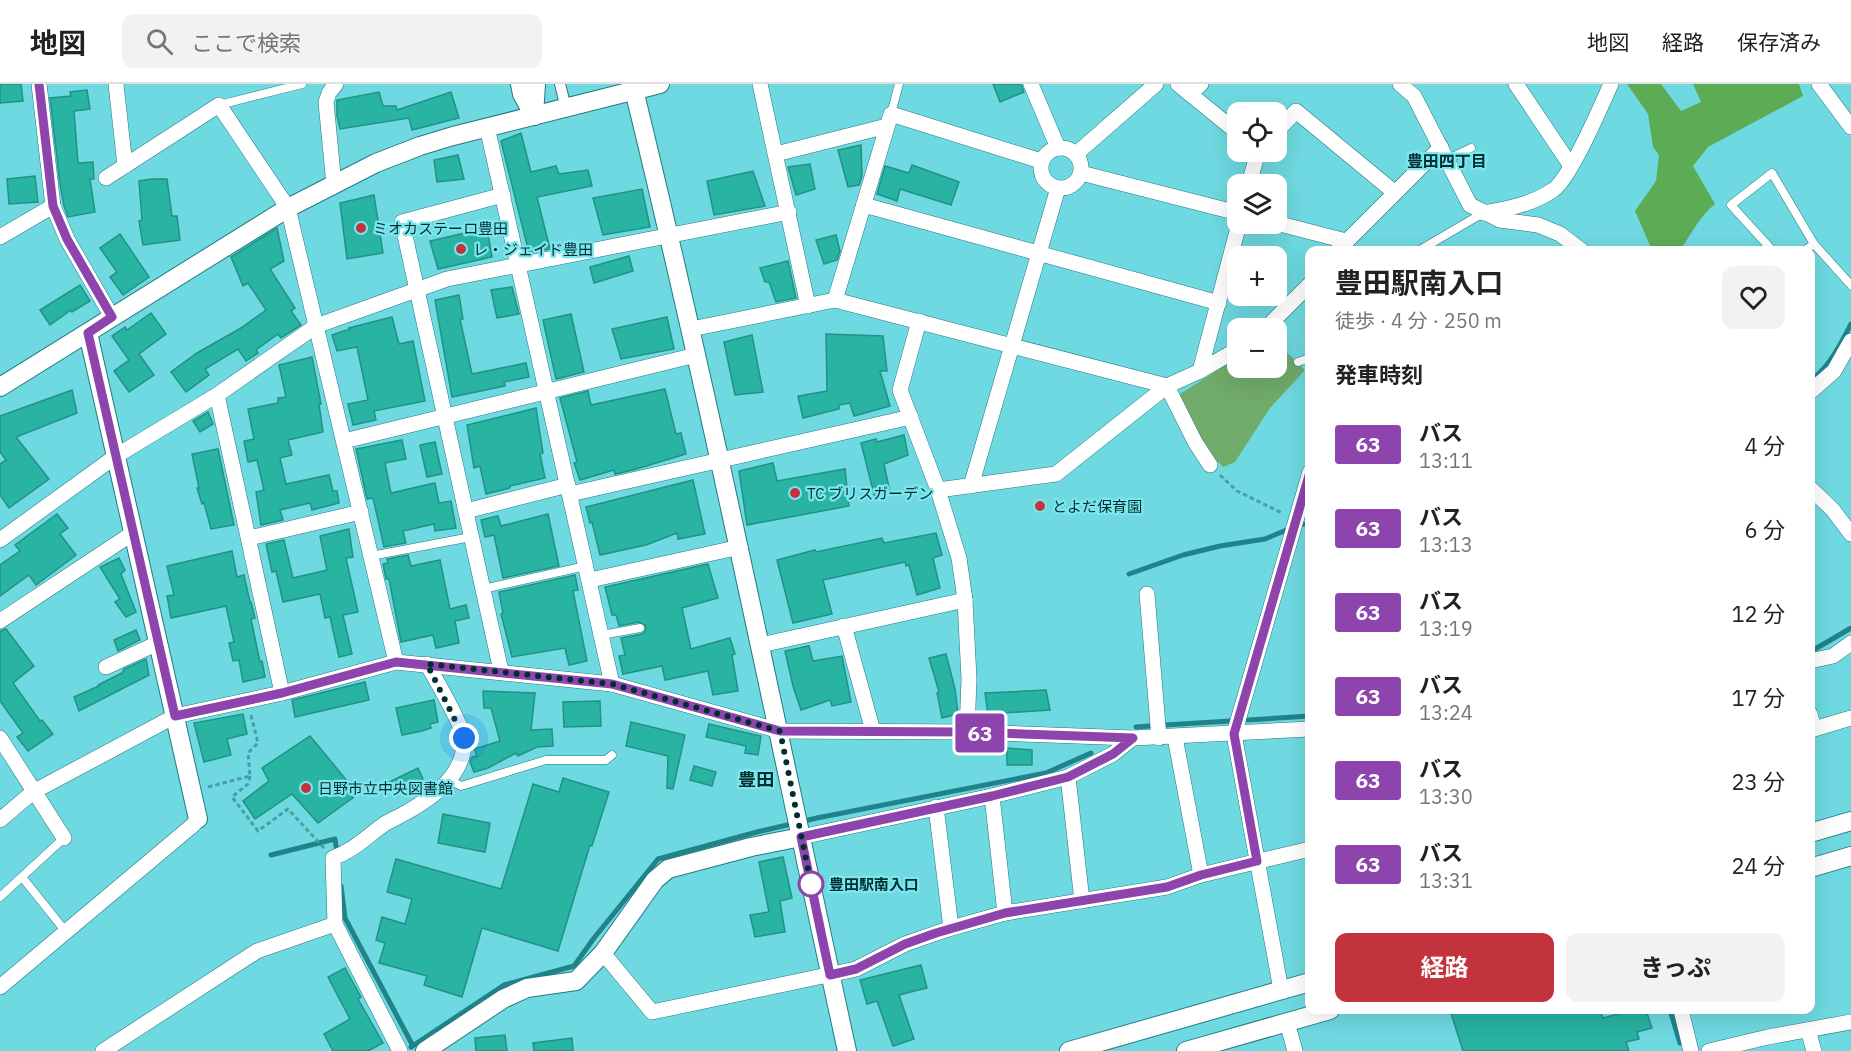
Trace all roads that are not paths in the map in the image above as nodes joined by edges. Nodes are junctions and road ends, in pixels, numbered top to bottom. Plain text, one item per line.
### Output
1 (39, 84) edge
2 (116, 84) edge
3 (302, 84) edge
4 (336, 84) edge
5 (520, 84) edge
6 (536, 84) edge
7 (560, 84) edge
8 (760, 84) edge
9 (899, 84) edge
10 (1030, 84) edge
11 (1156, 84) edge
12 (1400, 84) edge
13 (1516, 84) edge
14 (1611, 84) edge
15 (1819, 84) edge
16 (648, 86) edge
17 (1190, 87) edge
18 (219, 105) junction
19 (566, 108) junction
20 (534, 116) junction
21 (889, 120) junction
22 (1287, 120) edge
23 (1227, 122) edge
24 (487, 127) junction
25 (1851, 127) edge
26 (1058, 148) junction
27 (1471, 148) dead end
28 (776, 154) junction
29 (1076, 154) junction
30 (1443, 154) junction
31 (1041, 161) junction
32 (125, 166) junction
33 (1571, 166) junction
34 (1081, 173) junction
35 (106, 178) dead end
36 (334, 184) junction
37 (1058, 188) junction
38 (1394, 192) junction
39 (503, 195) junction
40 (864, 205) junction
41 (53, 206) junction
42 (288, 208) junction
43 (1227, 210) edge
44 (789, 212) junction
45 (1483, 213) junction
46 (1287, 227) edge
47 (669, 234) junction
48 (1236, 234) edge
49 (0, 237) edge
50 (1814, 244) junction
51 (1342, 246) edge
52 (1427, 246) edge
53 (1576, 246) edge
54 (1768, 246) edge
55 (1811, 246) edge
56 (1040, 253) junction
57 (519, 266) junction
58 (1851, 285) edge
59 (1305, 289) edge
60 (417, 290) junction
61 (835, 300) junction
62 (1218, 303) junction
63 (808, 306) junction
64 (112, 317) junction
65 (1276, 318) edge
66 (919, 321) junction
67 (316, 326) junction
68 (691, 329) junction
69 (88, 333) junction
70 (1851, 341) edge
71 (1012, 346) junction
72 (696, 355) junction
73 (1227, 355) edge
74 (1305, 360) edge
75 (1298, 362) dead end
76 (1200, 371) junction
77 (1167, 386) junction
78 (0, 387) edge
79 (1815, 388) edge
80 (547, 391) junction
81 (217, 394) junction
82 (445, 416) junction
83 (911, 417) junction
84 (344, 441) junction
85 (116, 456) junction
86 (719, 460) junction
87 (1210, 465) road end
88 (972, 486) junction
89 (1305, 488) edge
90 (569, 490) junction
91 (938, 490) junction
92 (1815, 493) edge
93 (466, 511) junction
94 (361, 512) junction
95 (134, 533) junction
96 (1851, 534) edge
97 (471, 537) junction
98 (249, 538) junction
99 (0, 540) edge
100 (740, 547) junction
101 (371, 556) junction
102 (588, 573) junction
103 (483, 589) junction
104 (1147, 594) dead end
105 (965, 600) junction
106 (0, 621) edge
107 (844, 626) junction
108 (640, 628) dead end
109 (602, 636) junction
110 (158, 643) junction
111 (1851, 643) edge
112 (761, 645) junction
113 (1815, 660) edge
114 (396, 662) junction
115 (427, 664) junction
116 (106, 667) dead end
117 (501, 671) junction
118 (612, 684) junction
119 (282, 693) junction
120 (175, 716) junction
121 (1851, 718) edge
122 (1305, 729) edge
123 (1815, 729) edge
124 (780, 731) junction
125 (873, 731) junction
126 (967, 732) junction
127 (1234, 734) junction
128 (1175, 737) junction
129 (0, 738) edge
130 (1133, 738) junction
131 (1159, 738) junction
132 (612, 755) dead end
133 (1068, 777) junction
134 (450, 780) junction
135 (33, 792) junction
136 (992, 796) junction
137 (936, 807) junction
138 (198, 819) joint
139 (0, 820) edge
140 (1851, 821) edge
141 (1815, 832) edge
142 (801, 834) junction
143 (64, 838) joint
144 (1305, 850) edge
145 (1851, 856) edge
146 (1257, 861) junction
147 (1815, 867) edge
148 (1201, 875) junction
149 (22, 877) junction
150 (0, 897) edge
151 (1082, 901) junction
152 (1005, 913) junction
153 (335, 924) junction
154 (951, 928) junction
155 (66, 932) junction
156 (603, 953) junction
157 (830, 975) junction
158 (1305, 983) edge
159 (0, 987) edge
160 (1281, 990) junction
161 (1315, 1014) edge
162 (1682, 1014) edge
163 (1287, 1022) junction
164 (1851, 1022) edge
165 (1808, 1030) junction
166 (397, 1048) edge
167 (103, 1051) edge
168 (425, 1051) edge
169 (847, 1051) edge
170 (1069, 1051) edge
171 (1186, 1051) edge
172 (1295, 1051) edge
173 (1691, 1051) edge
174 (1709, 1051) edge
175 (1814, 1051) edge

1 - 41 street
2 - 32 street
3 - 18 lane
4 - 36 street
5 - 20 street
6 - 20 street
7 - 19 street
8 - 28 street
9 - 21 lane
10 - 26 street
11 - 29 street
12 - 30 street
13 - 33 street
14 - 33 street
15 - 25 street
16 - 19 street
16 - 47 street
17 - 23 street
18 - 32 street
18 - 42 street
19 - 20 street
20 - 24 street
21 - 28 street
21 - 31 street
21 - 40 street
22 - 38 street
24 - 36 street
24 - 39 street
26 - 29 street
26 - 31 street
27 - 30 lane
28 - 44 street
29 - 34 street
30 - 38 street
30 - 45 street
31 - 37 street
32 - 35 street
33 - 45 street
34 - 37 street
34 - 43 street
36 - 42 street
37 - 56 street
38 - 51 street
39 - 57 street
39 - 60 street
40 - 56 street
40 - 61 street
41 - 49 street
41 - 64 street
42 - 64 street
42 - 67 street
44 - 47 street
44 - 63 street
45 - 52 lane
45 - 53 street
46 - 51 street
47 - 57 street
47 - 68 street
48 - 62 street
50 - 54 lane
50 - 55 lane
50 - 58 lane
56 - 62 street
56 - 71 street
57 - 60 street
57 - 80 street
59 - 65 street
60 - 67 street
60 - 82 street
61 - 63 street
61 - 66 street
62 - 76 street
63 - 68 street
64 - 69 street
66 - 71 street
66 - 83 street
67 - 81 street
67 - 84 street
68 - 72 street
69 - 78 street
69 - 85 street
70 - 79 street
71 - 77 street
71 - 88 street
72 - 80 street
72 - 86 street
73 - 76 street
74 - 75 lane
76 - 77 street
77 - 87 street
77 - 88 street
80 - 82 street
80 - 90 street
81 - 85 street
81 - 98 street
82 - 84 street
82 - 93 street
83 - 86 street
83 - 91 street
84 - 94 street
85 - 95 street
85 - 99 street
86 - 90 street
86 - 100 street
88 - 91 street
89 - 127 street
90 - 93 street
90 - 102 street
91 - 105 street
92 - 96 street
93 - 97 street
94 - 98 street
94 - 101 street
95 - 106 street
95 - 110 street
97 - 101 lane
97 - 103 street
98 - 119 street
100 - 102 street
100 - 112 street
101 - 114 street
102 - 103 lane
102 - 109 street
103 - 117 street
104 - 131 street
105 - 107 street
105 - 126 street
107 - 112 street
107 - 125 street
108 - 109 lane
109 - 118 street
110 - 116 street
110 - 120 street
111 - 113 street
112 - 124 street
114 - 115 street
114 - 119 street
115 - 117 street
115 - 134 street
117 - 118 street
118 - 124 street
119 - 120 street
120 - 135 street
120 - 138 street
121 - 123 street
122 - 127 street
124 - 125 street
124 - 142 street
125 - 126 street
126 - 130 street
127 - 128 street
127 - 146 street
128 - 131 street
128 - 148 street
129 - 135 street
130 - 131 street
130 - 133 street
132 - 134 lane
133 - 136 street
133 - 151 street
134 - 153 street
135 - 139 street
135 - 143 street
136 - 137 street
136 - 152 street
137 - 142 street
137 - 154 street
138 - 155 street
140 - 141 street
142 - 156 street
142 - 157 street
143 - 149 lane
144 - 146 street
145 - 147 street
146 - 148 street
146 - 160 street
148 - 151 street
149 - 150 lane
149 - 155 lane
151 - 152 street
152 - 154 street
153 - 166 street
153 - 167 street
154 - 157 street
155 - 159 street
156 - 157 street
156 - 168 street
157 - 169 street
158 - 160 street
160 - 170 street
161 - 163 street
162 - 173 street
163 - 171 street
163 - 172 street
164 - 165 street
165 - 174 street
165 - 175 street

